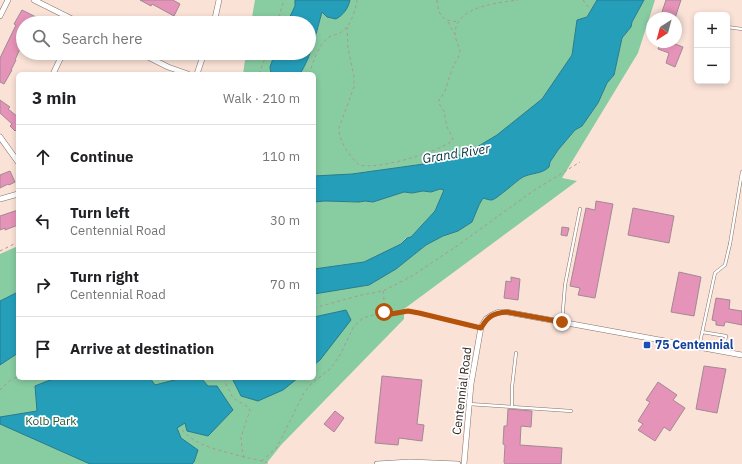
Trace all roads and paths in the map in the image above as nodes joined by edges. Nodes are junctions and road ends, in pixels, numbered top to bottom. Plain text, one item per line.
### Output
1 (8, 0) edge
2 (34, 0) edge
3 (219, 0) edge
4 (284, 0) edge
5 (357, 0) edge
6 (436, 0) edge
7 (518, 0) edge
8 (583, 0) edge
9 (590, 9) dead end
10 (0, 16) edge
11 (66, 16) edge
12 (216, 16) edge
13 (279, 16) edge
14 (448, 21) junction
15 (459, 21) junction
16 (730, 27) edge
17 (347, 28) junction
18 (742, 29) edge
19 (455, 34) junction
20 (316, 57) edge
21 (60, 60) edge
22 (154, 60) edge
23 (202, 60) edge
24 (264, 60) edge
25 (315, 60) edge
26 (54, 72) edge
27 (182, 72) edge
28 (198, 72) edge
29 (260, 72) edge
30 (310, 72) edge
31 (0, 137) edge
32 (16, 159) edge
33 (580, 162) dead end
34 (742, 172) edge
35 (16, 195) edge
36 (0, 199) edge
37 (580, 209) dead end
38 (16, 243) edge
39 (0, 250) edge
40 (383, 290) junction
41 (316, 307) edge
42 (384, 312) junction
43 (562, 322) junction
44 (481, 328) junction
45 (702, 332) junction
46 (699, 347) junction
47 (723, 352) junction
48 (516, 353) dead end
49 (742, 355) edge
50 (16, 377) edge
51 (224, 380) edge
52 (0, 390) edge
53 (469, 404) junction
54 (512, 407) junction
55 (571, 411) dead end
56 (182, 430) dead end
57 (244, 458) junction
58 (262, 461) junction
59 (270, 464) edge
60 (377, 464) edge
61 (390, 464) edge
62 (458, 464) edge
63 (464, 464) edge

1 - 10 street
2 - 11 street
3 - 12 street
4 - 13 path
5 - 17 path
6 - 14 path
7 - 15 path
8 - 9 path
14 - 15 path
14 - 19 path
15 - 19 path
16 - 18 lane
17 - 19 path
17 - 20 path
21 - 26 street
22 - 27 street
23 - 28 street
24 - 29 path
25 - 30 path
31 - 32 street
33 - 40 path
34 - 45 lane
35 - 36 street
37 - 43 lane
38 - 39 path
40 - 41 path
40 - 42 path
42 - 44 path
42 - 58 path
43 - 44 street
43 - 46 street
44 - 53 street, Centennial Road
45 - 46 lane
45 - 47 lane
46 - 47 street
47 - 49 street
48 - 54 lane
50 - 52 path
51 - 57 path
53 - 54 lane
53 - 63 street, Centennial Road
54 - 55 lane
56 - 57 path
57 - 58 path
58 - 59 path
60 - 61 street
61 - 62 street

